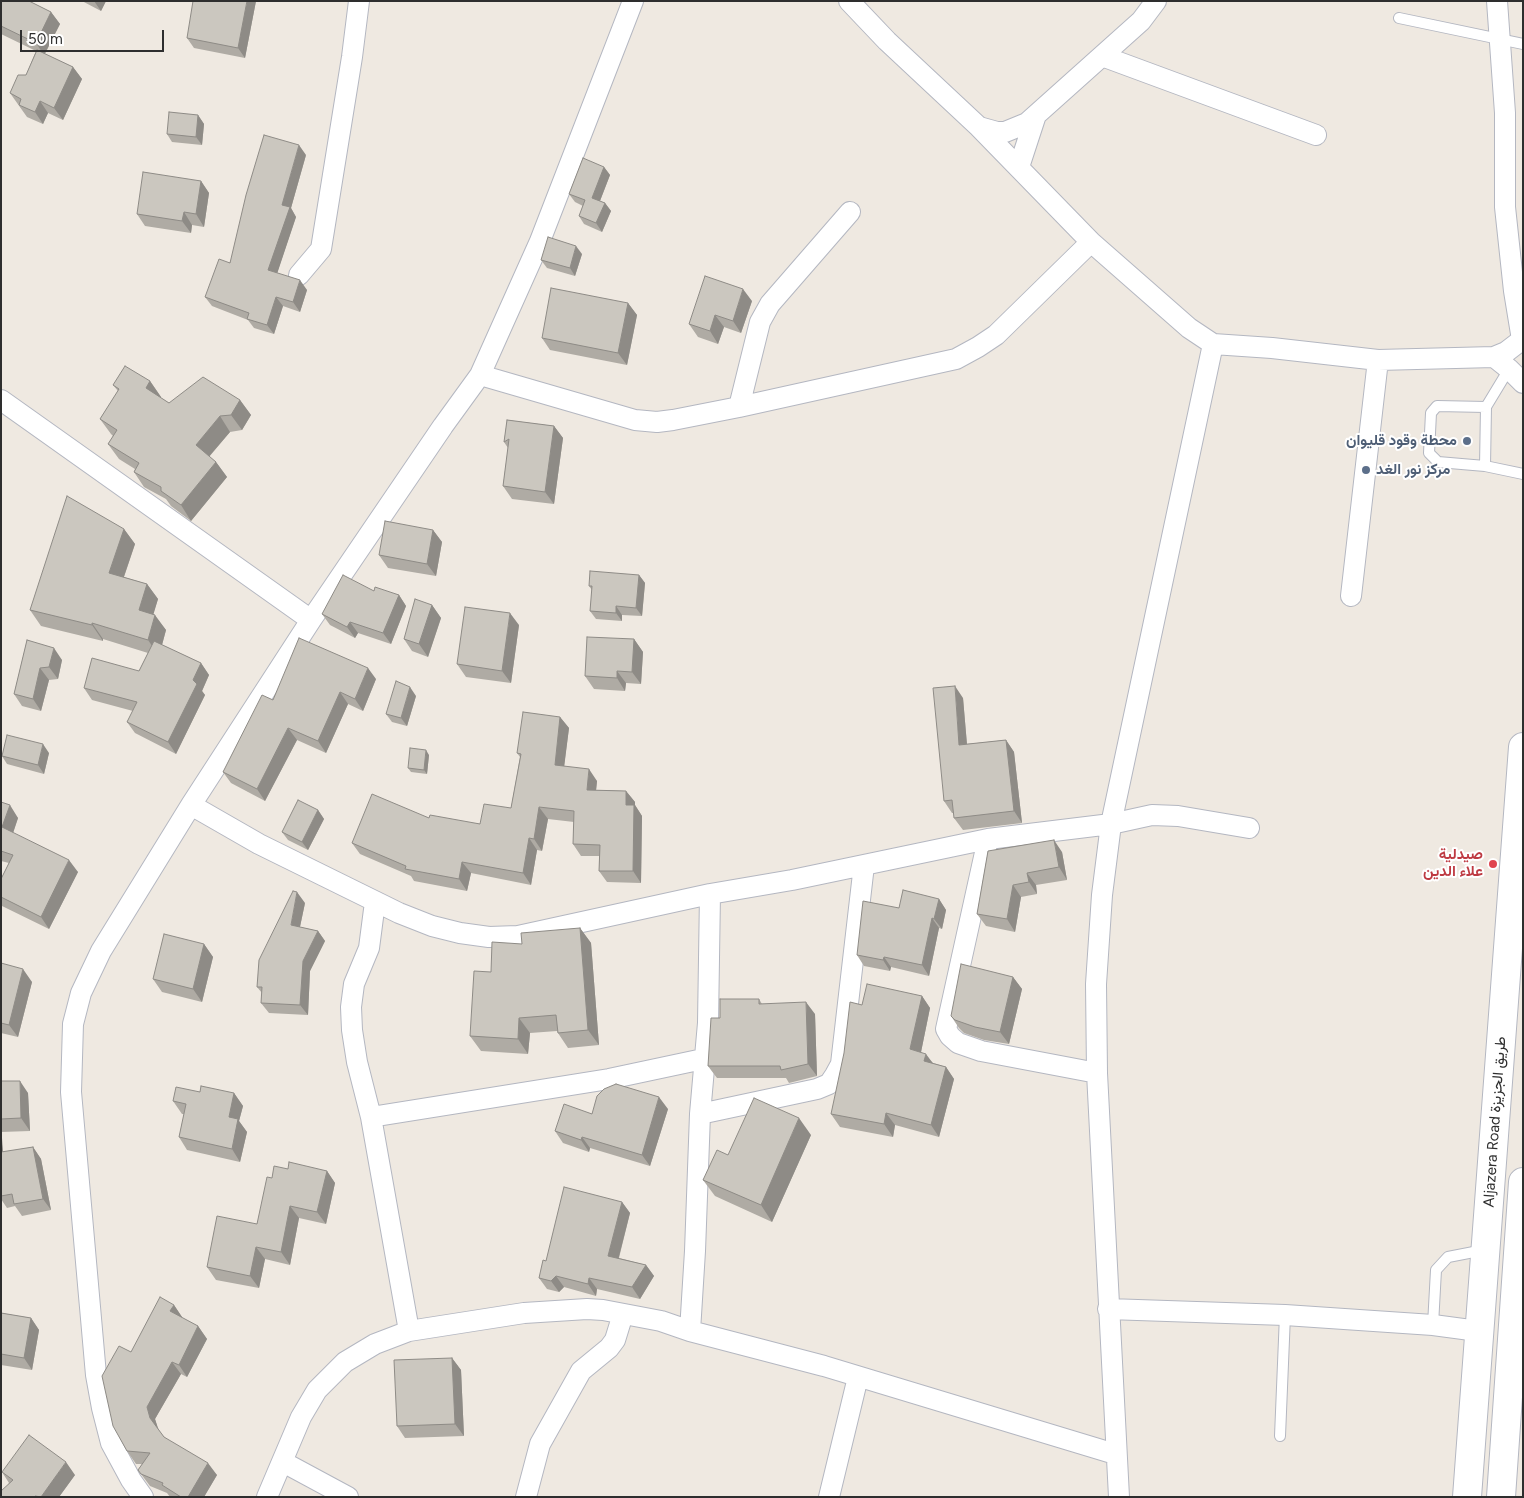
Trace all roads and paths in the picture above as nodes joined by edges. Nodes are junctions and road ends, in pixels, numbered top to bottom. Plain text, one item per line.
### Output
1 (358, 1) edge
2 (633, 1) edge
3 (850, 1) edge
4 (1156, 1) edge
5 (1498, 1) edge
6 (1399, 18) dead end
7 (1500, 40) junction
8 (1523, 44) edge
9 (1102, 56) junction
10 (1036, 115) junction
11 (979, 127) junction
12 (1316, 136) dead end
13 (1019, 168) junction
14 (850, 212) dead end
15 (1091, 242) junction
16 (299, 275) dead end
17 (1523, 340) edge
18 (1213, 344) junction
19 (1378, 360) junction
20 (1509, 369) edge
21 (480, 375) junction
22 (1, 400) edge
23 (739, 407) junction
24 (1486, 407) junction
25 (1485, 466) junction
26 (1523, 474) edge
27 (1351, 596) dead end
28 (311, 620) junction
29 (1523, 747) edge
30 (191, 804) junction
31 (1111, 824) junction
32 (1249, 828) dead end
33 (988, 839) junction
34 (864, 865) junction
35 (710, 894) junction
36 (375, 902) junction
37 (704, 1059) junction
38 (1097, 1073) junction
39 (700, 1114) junction
40 (371, 1116) junction
41 (1522, 1193) edge
42 (1485, 1250) junction
43 (1519, 1290) edge
44 (1108, 1309) junction
45 (623, 1314) junction
46 (1285, 1315) junction
47 (1518, 1324) edge
48 (1433, 1326) junction
49 (690, 1330) junction
50 (409, 1331) junction
51 (1478, 1331) junction
52 (858, 1377) junction
53 (1280, 1436) dead end
54 (1115, 1454) junction
55 (283, 1462) junction
56 (142, 1497) edge
57 (267, 1497) edge
58 (348, 1497) edge
59 (526, 1497) edge
60 (828, 1497) edge
61 (1119, 1497) edge
62 (1467, 1497) edge
63 (1502, 1497) edge

1 - 16 street
2 - 21 street
3 - 11 street
4 - 9 street
5 - 7 street
6 - 7 lane
7 - 8 lane
7 - 17 street
9 - 10 street
9 - 12 street
10 - 11 street
10 - 13 street
11 - 13 street
13 - 15 street
14 - 23 street
15 - 18 street
15 - 23 street
17 - 20 street
18 - 19 street
18 - 31 street
19 - 20 street
19 - 27 street
20 - 24 lane
21 - 23 street
21 - 28 street
22 - 28 street
24 - 25 lane
24 - 25 lane
25 - 26 lane
28 - 30 street
29 - 42 main road, Aljazera Road طريق الجزيزة
30 - 36 street
30 - 56 street
31 - 32 street
31 - 33 street
31 - 38 street
33 - 34 street
33 - 38 street
34 - 35 street
34 - 39 street
35 - 36 street
35 - 37 street
36 - 40 street
37 - 39 street
37 - 40 street
38 - 44 street
39 - 49 street
40 - 50 street
41 - 43 main road
42 - 48 lane
42 - 51 main road, Aljazera Road طريق الجزيزة
43 - 47 main road
44 - 46 street
44 - 54 street
45 - 49 street
45 - 50 street
45 - 59 street
46 - 48 street
46 - 53 lane
47 - 63 main road
48 - 51 street
49 - 52 street
50 - 55 street
51 - 62 main road, Aljazera Road طريق الجزيزة
52 - 54 street
52 - 60 street
54 - 61 street
55 - 57 street
55 - 58 street

